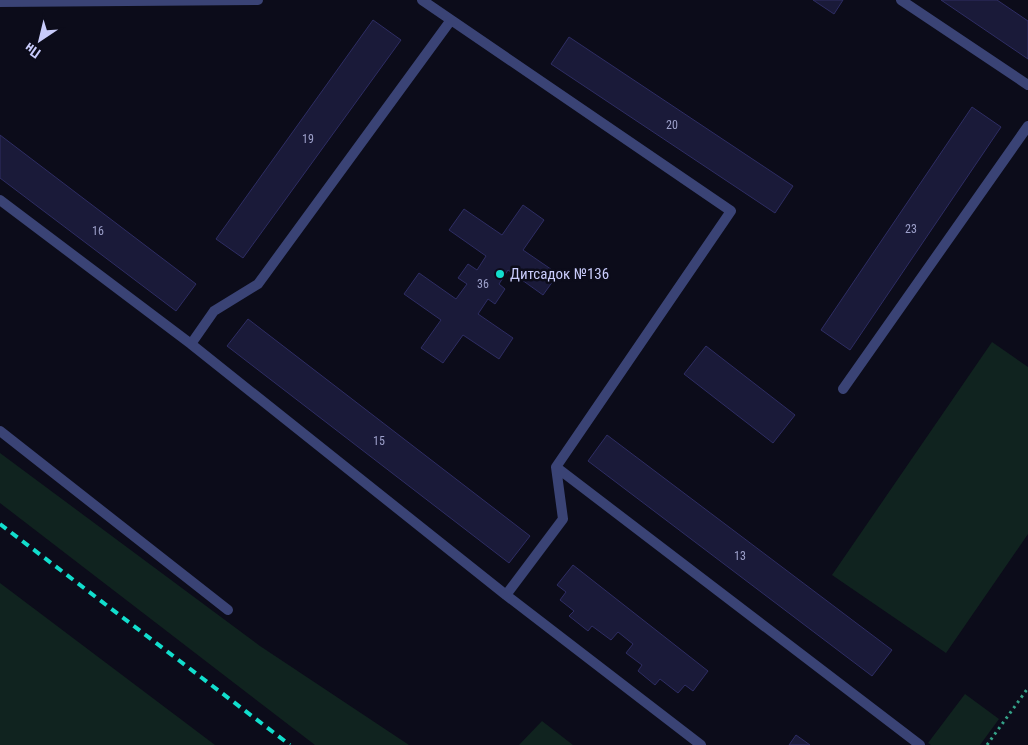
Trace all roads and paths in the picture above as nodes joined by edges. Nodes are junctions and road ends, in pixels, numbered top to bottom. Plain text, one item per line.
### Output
1 (258, 0) edge
2 (422, 0) edge
3 (901, 0) edge
4 (0, 2) edge
5 (451, 20) junction
6 (1028, 85) edge
7 (1028, 126) edge
8 (0, 200) edge
9 (191, 344) junction
10 (843, 389) dead end
11 (0, 431) edge
12 (556, 467) junction
13 (506, 595) junction
14 (228, 610) dead end
15 (1028, 688) edge
16 (701, 745) edge
17 (920, 745) edge
18 (988, 745) edge

1 - 4 lane
2 - 5 lane
3 - 6 lane
5 - 9 lane
5 - 12 lane
7 - 10 lane
8 - 9 lane
9 - 13 lane
11 - 14 lane
12 - 13 lane
12 - 17 lane
13 - 16 lane
15 - 18 path

